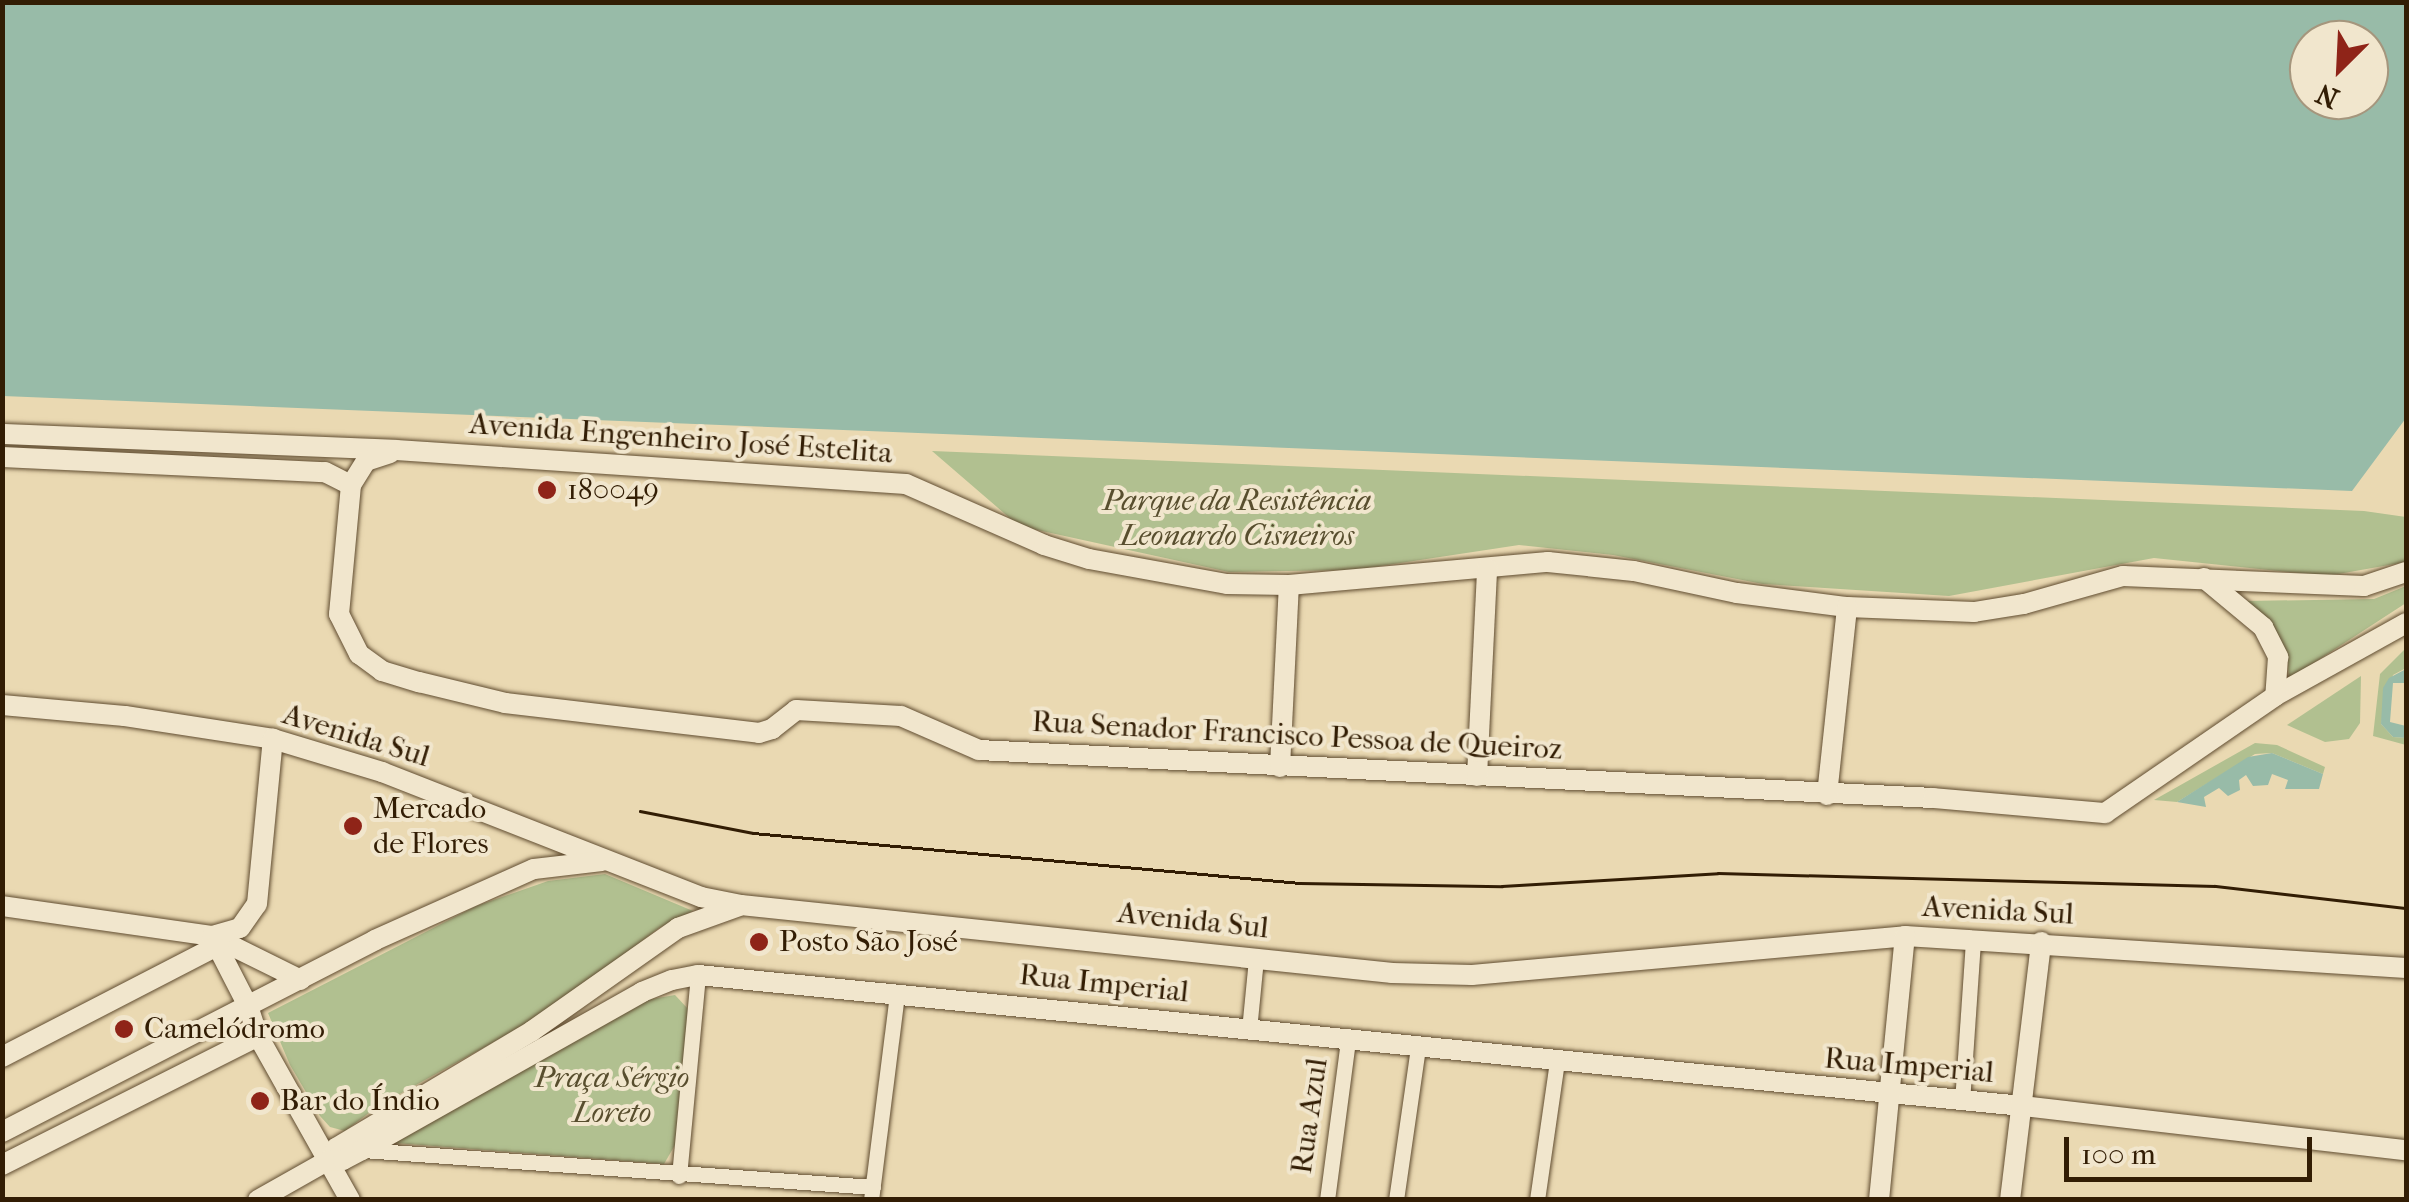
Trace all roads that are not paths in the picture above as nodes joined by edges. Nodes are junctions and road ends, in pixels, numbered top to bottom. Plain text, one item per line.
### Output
1 (2, 434) edge
2 (396, 450) junction
3 (2, 457) edge
4 (352, 484) junction
5 (1487, 568) junction
6 (2406, 572) edge
7 (2204, 578) junction
8 (1289, 586) junction
9 (1847, 607) junction
10 (2406, 623) edge
11 (2276, 696) junction
12 (2, 705) edge
13 (273, 739) junction
14 (1280, 767) junction
15 (1477, 776) junction
16 (1827, 795) junction
17 (614, 861) junction
18 (741, 905) junction
19 (2, 906) edge
20 (1905, 936) junction
21 (1973, 939) junction
22 (214, 942) junction
23 (2040, 942) junction
24 (1256, 958) junction
25 (2406, 968) edge
26 (698, 976) junction
27 (301, 980) junction
28 (897, 993) junction
29 (248, 1006) junction
30 (1249, 1030) junction
31 (258, 1036) junction
32 (1348, 1040) junction
33 (1418, 1047) junction
34 (2, 1056) edge
35 (1558, 1062) junction
36 (1890, 1096) junction
37 (1962, 1102) junction
38 (2024, 1106) junction
39 (2, 1132) edge
40 (358, 1147) junction
41 (2406, 1150) edge
42 (327, 1161) junction
43 (2, 1165) edge
44 (678, 1176) junction
45 (872, 1193) edge
46 (349, 1199) edge
47 (258, 1200) edge
48 (1326, 1200) edge
49 (1396, 1200) edge
50 (1537, 1200) edge
51 (1879, 1200) edge
52 (2010, 1200) edge

1 - 2 main road, Avenida Engenheiro José Estelita
2 - 4 main road
2 - 8 main road, Avenida Engenheiro José Estelita
3 - 4 main road
4 - 14 main road, Rua Senador Francisco Pessoa de Queiroz
5 - 8 main road, Avenida Engenheiro José Estelita
5 - 9 main road, Avenida Engenheiro José Estelita
5 - 15 main road
6 - 7 main road, Avenida Engenheiro José Estelita
7 - 9 main road, Avenida Engenheiro José Estelita
7 - 11 main road
8 - 14 main road
9 - 16 main road
10 - 11 main road, Rua Senador Francisco Pessoa de Queiroz
11 - 16 main road, Rua Senador Francisco Pessoa de Queiroz
12 - 13 main road, Avenida Sul
13 - 17 main road, Avenida Sul
13 - 22 main road
14 - 15 main road, Rua Senador Francisco Pessoa de Queiroz
15 - 16 main road, Rua Senador Francisco Pessoa de Queiroz
17 - 18 main road, Avenida Sul
17 - 27 main road
18 - 24 main road, Avenida Sul
18 - 40 main road, Rua Imperial
19 - 22 main road
20 - 21 main road, Avenida Sul
20 - 24 main road, Avenida Sul
20 - 36 main road
21 - 23 main road, Avenida Sul
21 - 37 street
22 - 27 main road
22 - 29 main road
22 - 34 main road
23 - 25 main road, Avenida Sul
23 - 38 main road
24 - 30 street
26 - 28 main road, Rua Imperial
26 - 40 main road, Rua Imperial
26 - 44 street
27 - 29 main road
28 - 30 main road, Rua Imperial
28 - 45 street
29 - 31 main road
29 - 39 main road
30 - 32 main road, Rua Imperial
31 - 42 main road
31 - 43 main road
32 - 33 main road, Rua Imperial
32 - 48 street, Rua Azul
33 - 35 main road, Rua Imperial
33 - 49 street
35 - 36 main road, Rua Imperial
35 - 50 street
36 - 37 main road, Rua Imperial
36 - 51 main road
37 - 38 main road, Rua Imperial
38 - 41 main road, Rua Imperial
38 - 52 main road
40 - 42 main road, Rua Imperial
40 - 44 street
40 - 46 main road
42 - 46 main road
42 - 47 main road, Rua Imperial
44 - 45 street

